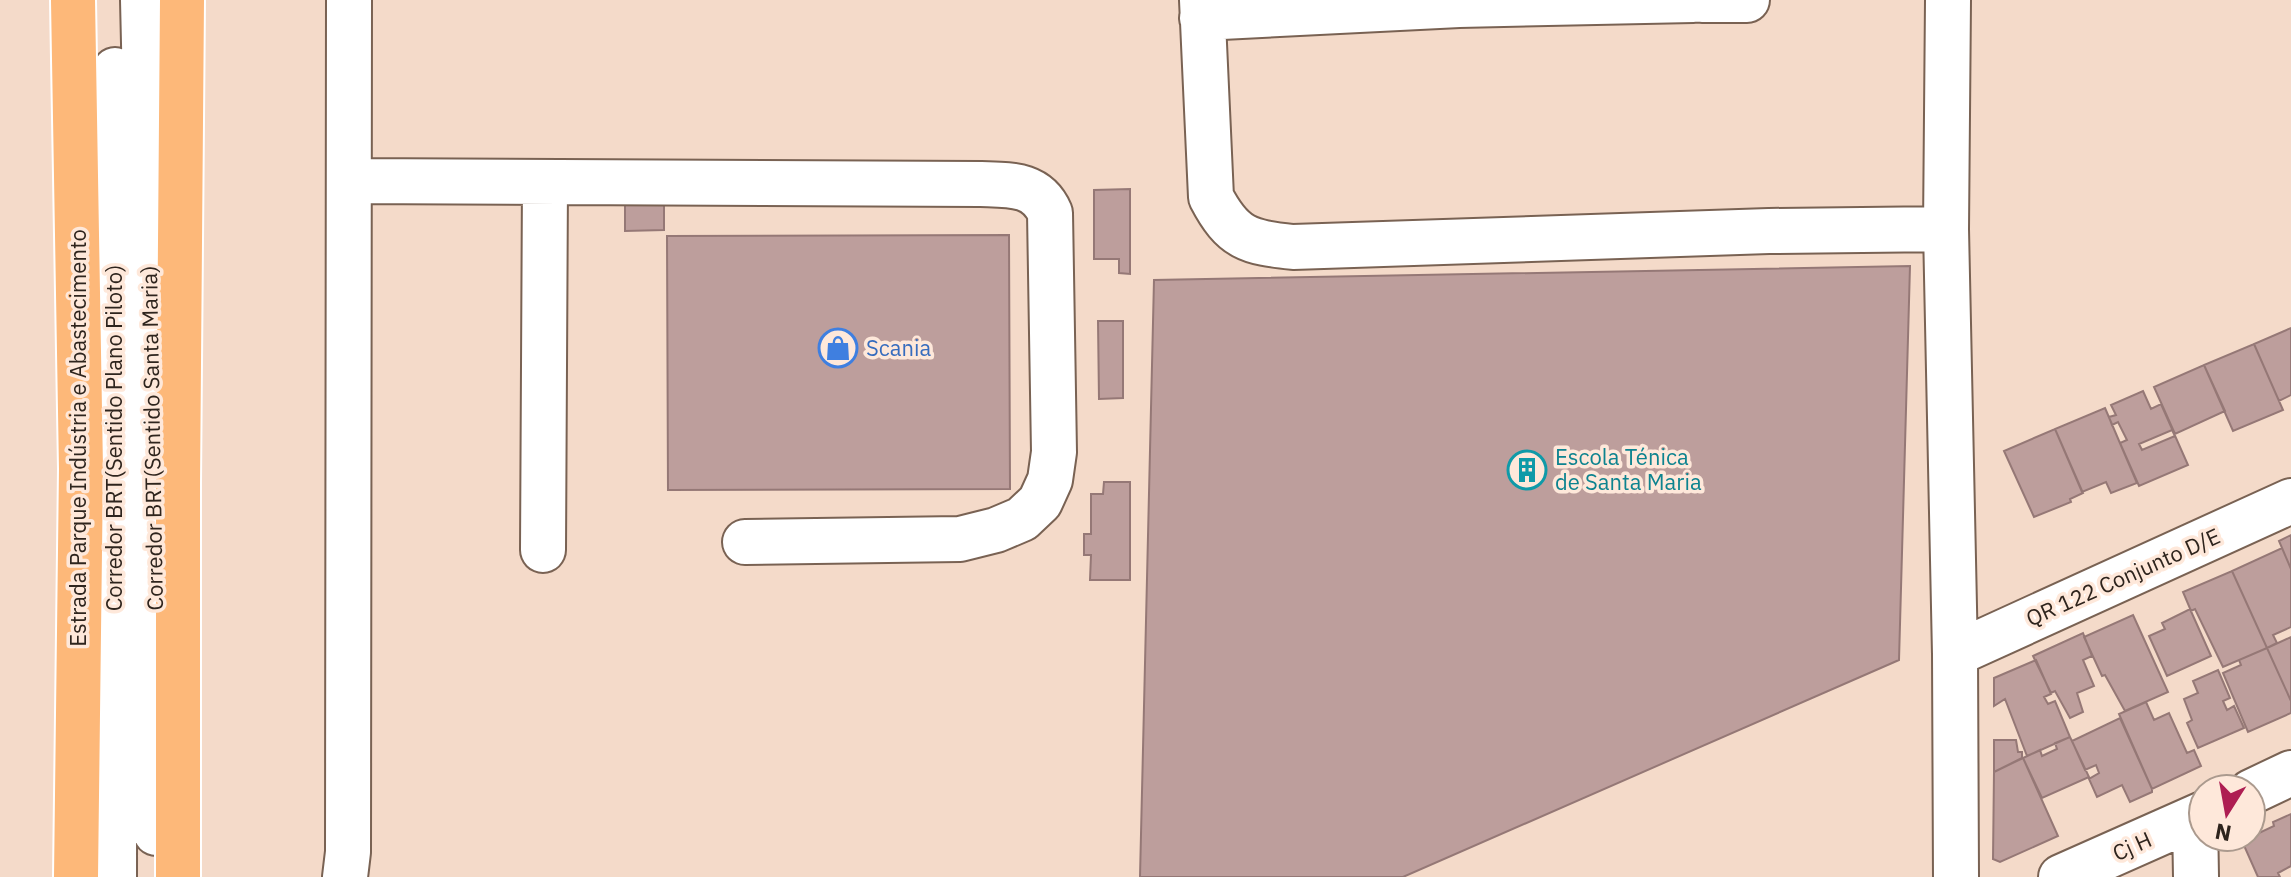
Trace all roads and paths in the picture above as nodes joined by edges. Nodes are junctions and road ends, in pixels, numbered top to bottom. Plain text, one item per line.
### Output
1 (73, 0) edge
2 (116, 0) edge
3 (143, 0) edge
4 (182, 0) edge
5 (349, 0) edge
6 (1693, 0) edge
7 (1702, 0) edge
8 (1747, 0) edge
9 (1948, 0) edge
10 (1459, 2) edge
11 (1202, 9) edge
12 (350, 181) junction
13 (545, 182) junction
14 (1946, 229) junction
15 (2291, 501) edge
16 (745, 542) dead end
17 (543, 550) dead end
18 (1955, 654) junction
19 (2291, 773) edge
20 (2267, 784) edge
21 (2187, 821) edge
22 (2197, 853) edge
23 (76, 877) edge
24 (114, 877) edge
25 (157, 877) edge
26 (178, 877) edge
27 (345, 877) edge
28 (1956, 877) edge
29 (2061, 877) edge
30 (2196, 877) edge

1 - 23 highway, Estrada Parque Indústria e Abastecimento
2 - 24 street, Corredor BRT(Sentido Plano Piloto)
3 - 25 street, Corredor BRT(Sentido Santa Maria)
4 - 26 highway
5 - 12 street
6 - 10 street
7 - 8 street
9 - 14 street
10 - 11 street
11 - 14 street
12 - 13 street
12 - 27 street
13 - 16 street
13 - 17 street
14 - 18 street
15 - 18 street, QR 122 Conjunto D/E
18 - 28 street
19 - 20 street
21 - 29 street, Cj H
22 - 30 street

